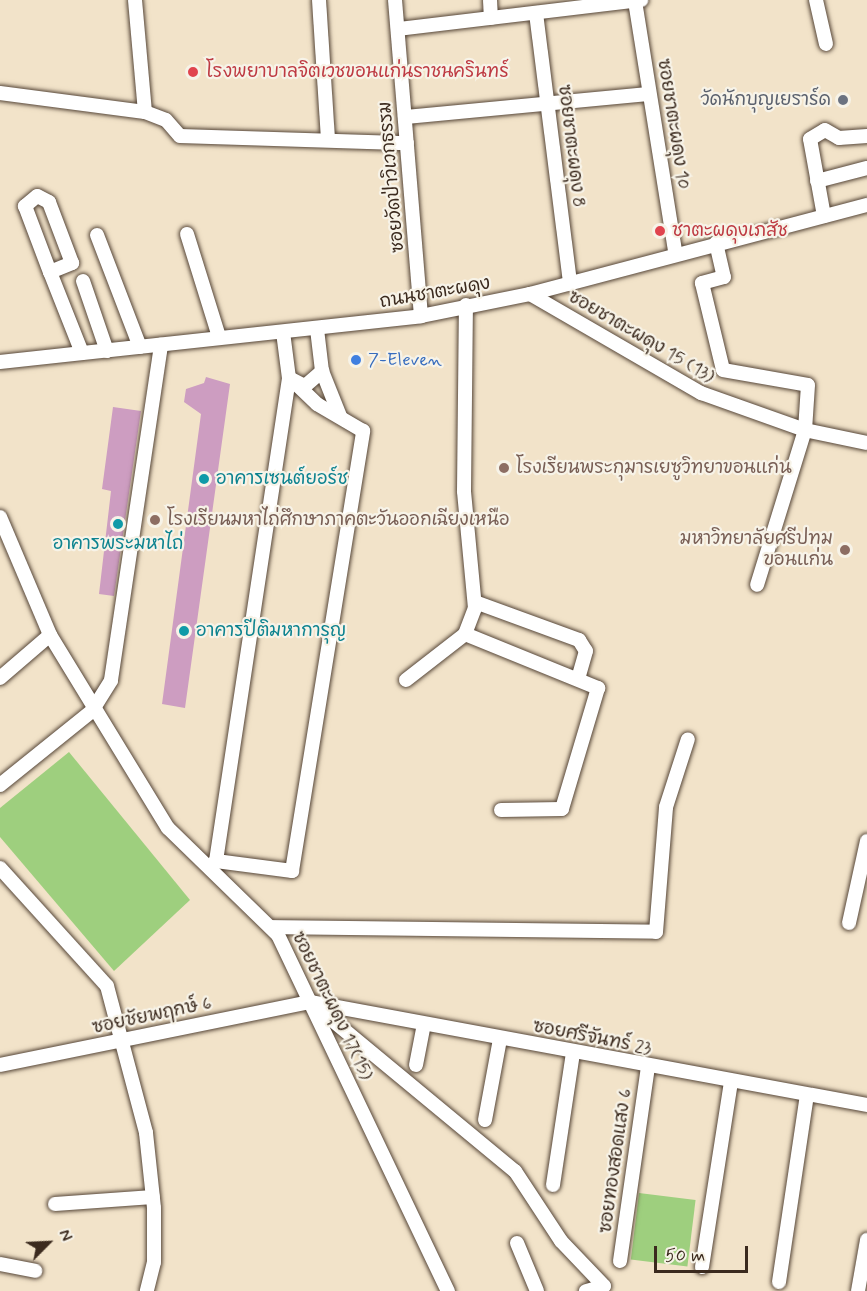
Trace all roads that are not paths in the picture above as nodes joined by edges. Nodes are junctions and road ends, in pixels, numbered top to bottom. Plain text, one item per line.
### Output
1 (135, 0) edge
2 (319, 0) edge
3 (395, 0) edge
4 (490, 0) edge
5 (816, 0) edge
6 (638, 1) edge
7 (536, 13) junction
8 (491, 18) junction
9 (398, 29) junction
10 (826, 44) dead end
11 (0, 93) edge
12 (649, 94) junction
13 (547, 103) junction
14 (145, 112) junction
15 (405, 117) junction
16 (867, 136) edge
17 (328, 140) junction
18 (407, 143) junction
19 (867, 168) edge
20 (817, 181) junction
21 (867, 205) edge
22 (824, 216) junction
23 (187, 234) dead end
24 (97, 235) dead end
25 (716, 243) junction
26 (675, 252) junction
27 (50, 272) junction
28 (83, 281) dead end
29 (570, 284) junction
30 (531, 294) junction
31 (466, 306) junction
32 (421, 316) junction
33 (317, 329) junction
34 (283, 332) junction
35 (219, 337) junction
36 (161, 345) junction
37 (140, 347) junction
38 (107, 351) junction
39 (82, 353) junction
40 (0, 362) edge
41 (322, 371) junction
42 (293, 381) junction
43 (340, 416) junction
44 (805, 430) junction
45 (867, 442) edge
46 (0, 517) edge
47 (757, 585) dead end
48 (475, 602) junction
49 (465, 634) junction
50 (50, 635) junction
51 (579, 676) junction
52 (0, 678) edge
53 (406, 680) dead end
54 (92, 711) junction
55 (688, 739) dead end
56 (0, 785) edge
57 (501, 810) dead end
58 (867, 841) edge
59 (212, 865) junction
60 (0, 868) edge
61 (849, 923) dead end
62 (272, 927) junction
63 (310, 1002) junction
64 (424, 1024) junction
65 (500, 1039) junction
66 (122, 1040) junction
67 (573, 1053) junction
68 (0, 1065) edge
69 (416, 1065) dead end
70 (648, 1067) junction
71 (731, 1081) junction
72 (807, 1095) junction
73 (867, 1106) edge
74 (485, 1120) dead end
75 (553, 1185) dead end
76 (153, 1197) junction
77 (55, 1204) dead end
78 (867, 1240) edge
79 (517, 1243) dead end
80 (620, 1261) dead end
81 (0, 1264) edge
82 (702, 1267) dead end
83 (35, 1270) dead end
84 (779, 1282) dead end
85 (147, 1291) edge
86 (448, 1291) edge
87 (537, 1291) edge
88 (586, 1291) edge
89 (858, 1291) edge

1 - 14 street
2 - 17 street
3 - 9 street, ซอยวัดป่าวิเวกธรรม
4 - 8 street
5 - 10 street
6 - 7 street
6 - 12 street, ซอยชาตะผดุง 10
7 - 8 street
7 - 13 street, ซอยชาตะผดุง 8
8 - 9 street
9 - 15 street, ซอยวัดป่าวิเวกธรรม
11 - 14 street
12 - 13 street
12 - 26 street, ซอยชาตะผดุง 10
13 - 15 street
13 - 29 street, ซอยชาตะผดุง 8
14 - 17 street
15 - 18 street, ซอยวัดป่าวิเวกธรรม
16 - 20 street
17 - 18 street
18 - 32 street, ซอยวัดป่าวิเวกธรรม
19 - 20 street
20 - 22 street
21 - 22 street, ถนนชาตะผดุง
22 - 25 street, ถนนชาตะผดุง
23 - 35 street
24 - 37 street
25 - 26 street, ถนนชาตะผดุง
25 - 44 street
26 - 29 street, ถนนชาตะผดุง
27 - 27 street
27 - 39 street
28 - 38 street
29 - 30 street, ถนนชาตะผดุง
30 - 31 street, ถนนชาตะผดุง
30 - 44 street, ซอยชาตะผดุง 15 (13)
31 - 32 street, ถนนชาตะผดุง
31 - 48 street
32 - 33 street, ถนนชาตะผดุง
33 - 34 street, ถนนชาตะผดุง
33 - 41 street
34 - 35 street, ถนนชาตะผดุง
34 - 42 street
35 - 36 street, ถนนชาตะผดุง
36 - 37 street, ถนนชาตะผดุง
36 - 54 street
37 - 38 street, ถนนชาตะผดุง
38 - 39 street, ถนนชาตะผดุง
39 - 40 street, ถนนชาตะผดุง
41 - 42 street
41 - 43 street
42 - 43 street
42 - 59 street
43 - 59 street
44 - 45 street, ซอยชาตะผดุง 15 (13)
44 - 47 street
46 - 50 street, ซอยชาตะผดุง 17(15)
48 - 49 street
48 - 51 street
49 - 51 street
49 - 53 street
50 - 52 street
50 - 54 street, ซอยชาตะผดุง 17(15)
51 - 57 street
54 - 56 street
54 - 59 street, ซอยชาตะผดุง 17(15)
55 - 62 street
58 - 61 street
59 - 62 street, ซอยชาตะผดุง 17(15)
60 - 66 street
62 - 63 street, ซอยชาตะผดุง 17(15)
63 - 64 street, ซอยศรีจันทร์ 23
63 - 66 street, ซอยชัยพฤกษ์ 6
63 - 86 street, ซอยชาตะผดุง 17(15)
63 - 88 street
64 - 65 street, ซอยศรีจันทร์ 23
64 - 69 street
65 - 67 street, ซอยศรีจันทร์ 23
65 - 74 street
66 - 68 street, ซอยชัยพฤกษ์ 6
66 - 76 street
67 - 70 street, ซอยศรีจันทร์ 23
67 - 75 street
70 - 71 street, ซอยศรีจันทร์ 23
70 - 80 street, ซอยทองสอดแสง 6
71 - 72 street, ซอยศรีจันทร์ 23
71 - 82 street
72 - 73 street, ซอยศรีจันทร์ 23
72 - 84 street
76 - 77 street
76 - 85 street
78 - 89 street
79 - 87 street
81 - 83 street

